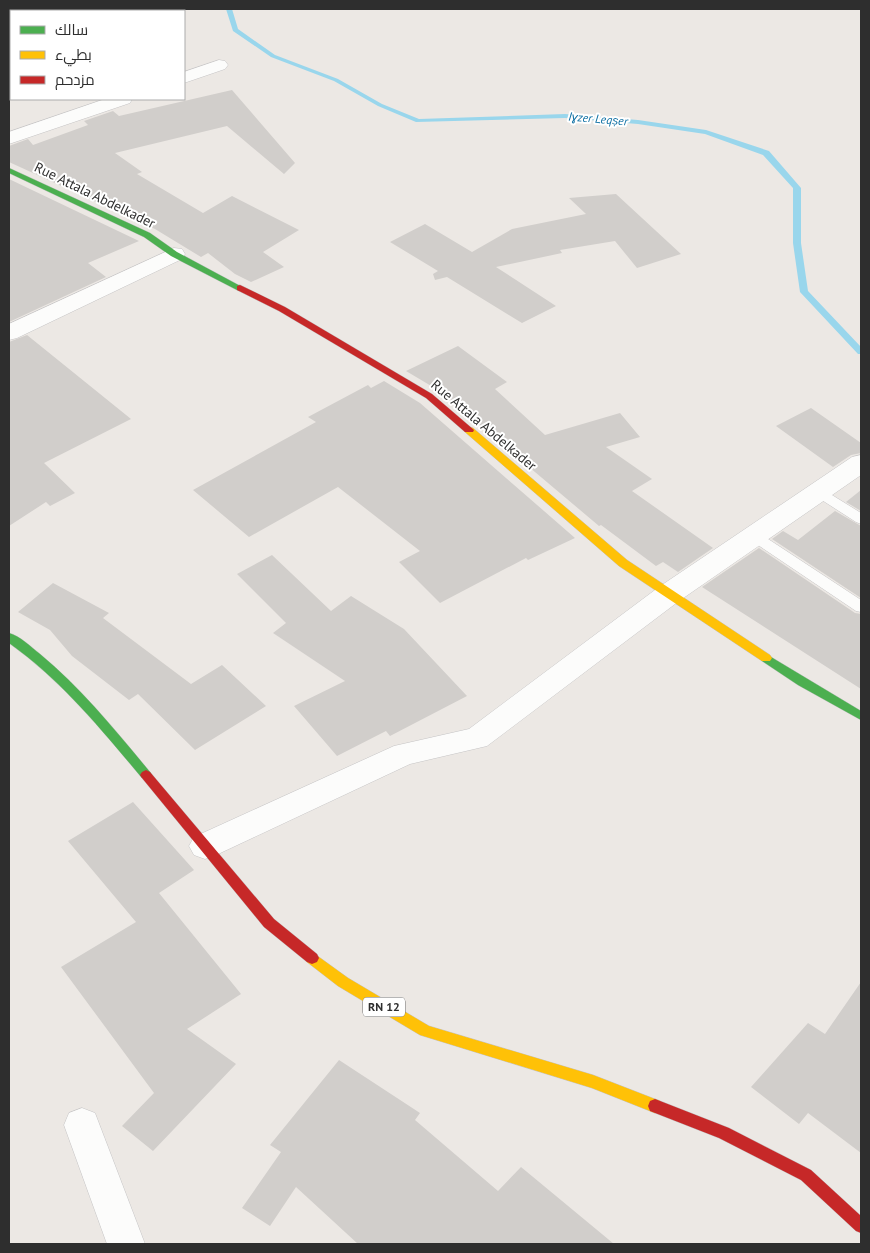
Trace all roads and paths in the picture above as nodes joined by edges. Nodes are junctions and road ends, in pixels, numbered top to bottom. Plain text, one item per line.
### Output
1 (219, 65) dead end
2 (185, 78) edge
3 (119, 100) edge
4 (9, 138) edge
5 (9, 170) edge
6 (174, 254) junction
7 (9, 333) edge
8 (861, 463) edge
9 (819, 492) junction
10 (861, 519) edge
11 (754, 536) junction
12 (670, 594) junction
13 (861, 607) edge
14 (9, 637) edge
15 (861, 716) edge
16 (205, 846) junction
17 (82, 1126) dead end
18 (861, 1226) edge
19 (126, 1244) edge

1 - 2 street
3 - 4 street
5 - 6 street, Rue Attala Abdelkader
6 - 7 street
6 - 12 street, Rue Attala Abdelkader
8 - 9 street
9 - 10 lane
9 - 11 street
11 - 12 street
11 - 13 lane
12 - 15 street, Rue Attala Abdelkader
12 - 16 street
14 - 16 street, RN 12
16 - 18 street, RN 12
17 - 19 street

